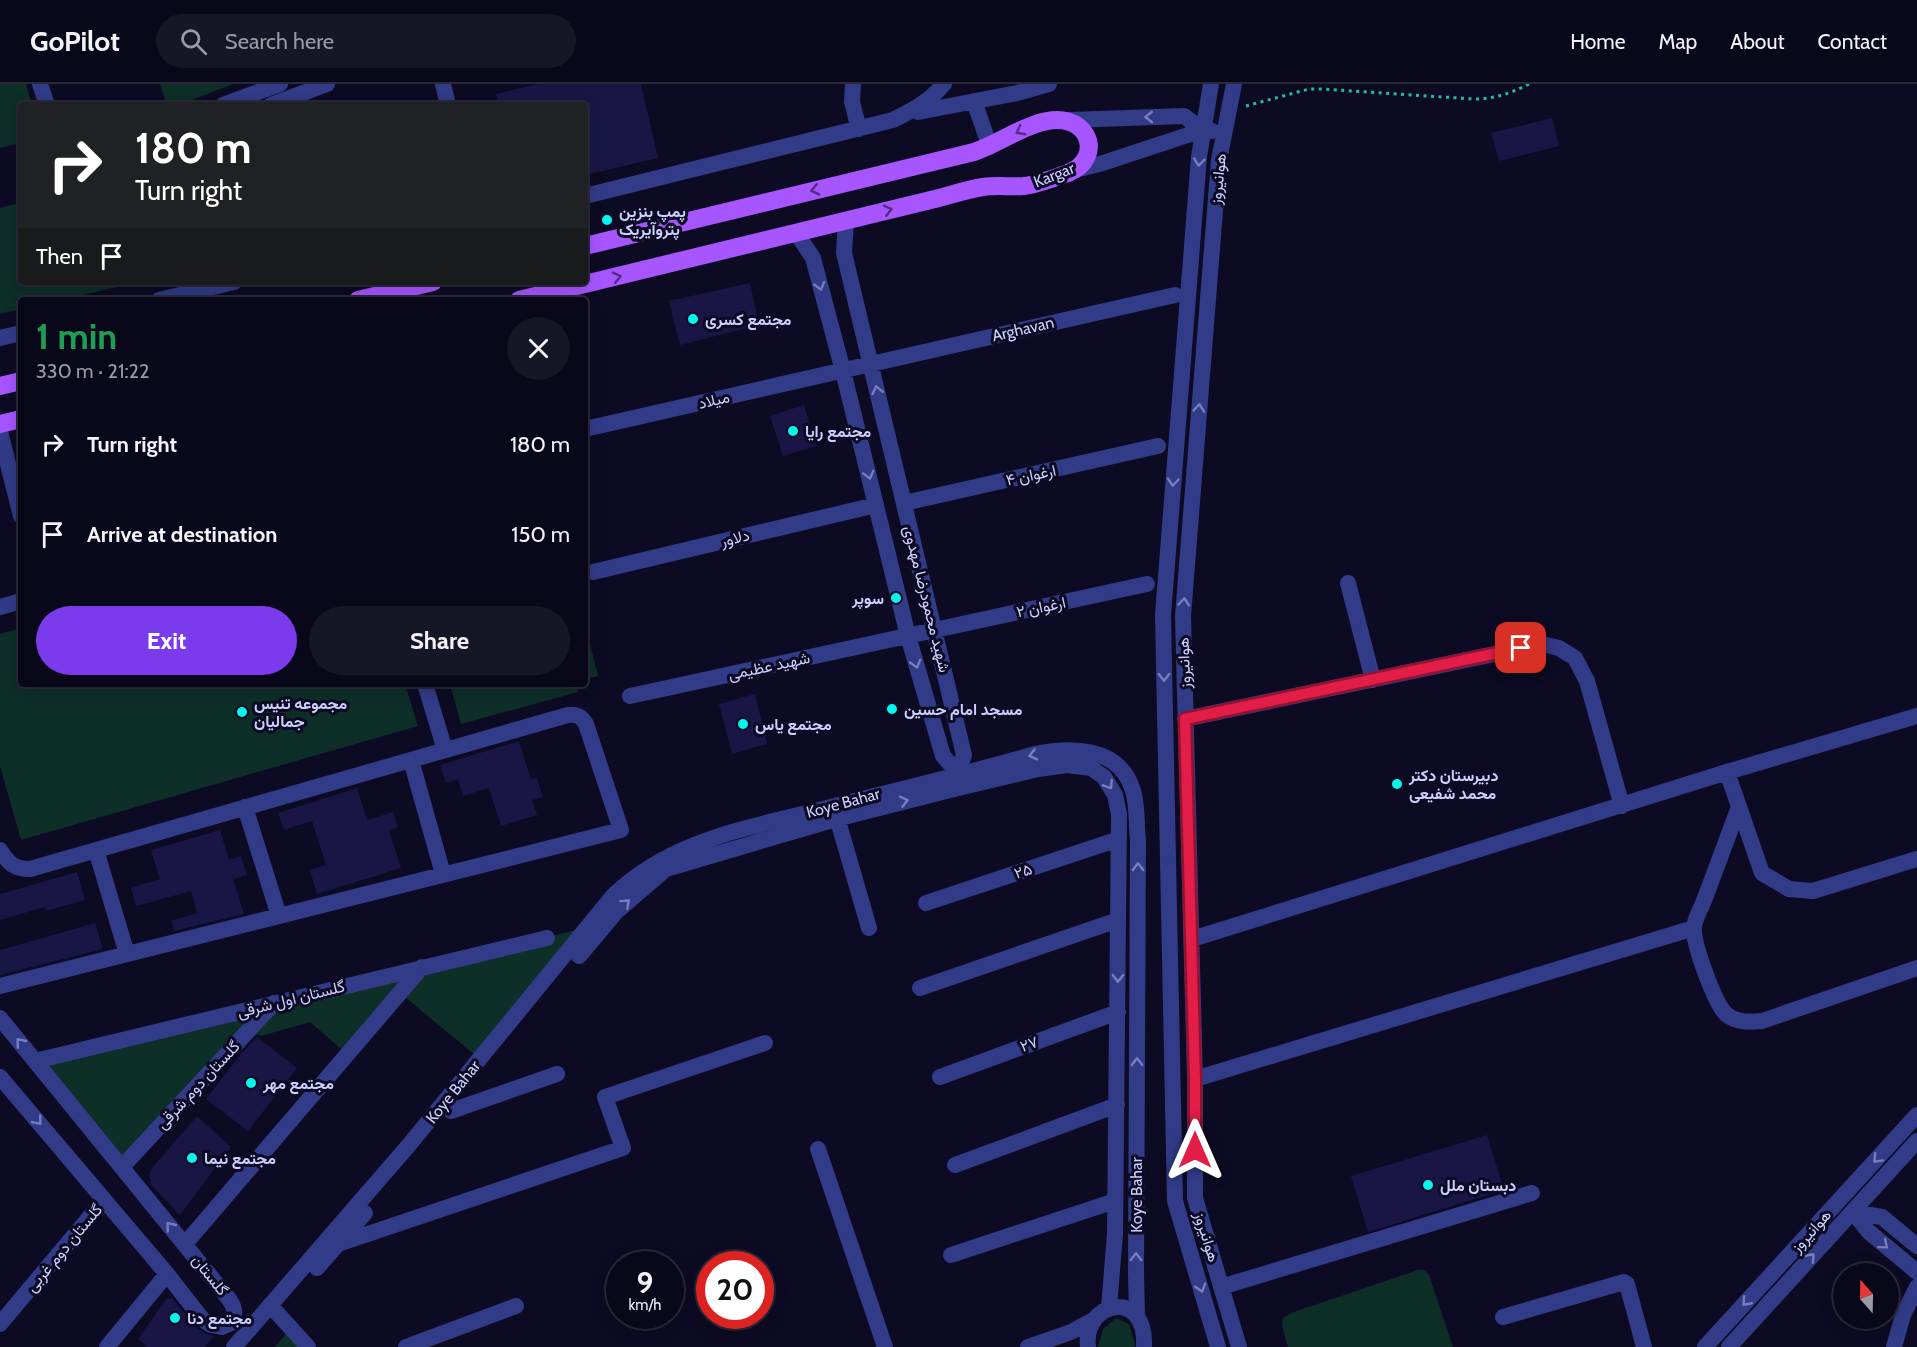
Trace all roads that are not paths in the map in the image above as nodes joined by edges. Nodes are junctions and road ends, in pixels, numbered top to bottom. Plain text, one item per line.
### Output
1 (40, 84) edge
2 (280, 84) edge
3 (327, 84) edge
4 (443, 84) edge
5 (852, 84) edge
6 (944, 84) edge
7 (992, 84) edge
8 (1050, 84) edge
9 (1211, 84) edge
10 (1234, 84) edge
11 (1013, 94) junction
12 (974, 101) junction
13 (46, 102) edge
14 (232, 102) edge
15 (279, 102) edge
16 (447, 102) edge
17 (897, 118) junction
18 (1069, 120) junction
19 (859, 129) junction
20 (1203, 130) junction
21 (1225, 132) junction
22 (990, 147) junction
23 (1075, 170) junction
24 (588, 195) edge
25 (846, 221) junction
26 (796, 234) junction
27 (588, 245) edge
28 (588, 284) edge
29 (222, 285) edge
30 (420, 285) edge
31 (582, 285) edge
32 (1175, 295) dead end
33 (172, 297) edge
34 (370, 297) edge
35 (532, 297) edge
36 (18, 334) edge
37 (0, 338) edge
38 (871, 364) junction
39 (843, 371) junction
40 (18, 382) edge
41 (0, 386) edge
42 (18, 420) edge
43 (0, 424) edge
44 (588, 428) edge
45 (0, 432) edge
46 (1158, 446) dead end
47 (904, 503) junction
48 (18, 504) edge
49 (876, 505) junction
50 (1167, 563) junction
51 (1186, 567) junction
52 (593, 572) dead end
53 (1348, 583) dead end
54 (1148, 584) dead end
55 (18, 602) edge
56 (0, 607) edge
57 (935, 630) junction
58 (908, 636) junction
59 (1373, 680) junction
60 (426, 687) edge
61 (630, 696) dead end
62 (1917, 716) edge
63 (1185, 719) junction
64 (445, 750) junction
65 (411, 760) junction
66 (1727, 772) junction
67 (958, 780) junction
68 (1166, 789) junction
69 (1188, 789) junction
70 (1622, 806) junction
71 (245, 807) junction
72 (1739, 807) junction
73 (835, 812) junction
74 (1119, 839) junction
75 (0, 850) edge
76 (96, 850) junction
77 (1917, 859) edge
78 (443, 874) junction
79 (926, 903) dead end
80 (279, 916) junction
81 (1118, 920) junction
82 (869, 928) dead end
83 (1694, 928) junction
84 (548, 938) dead end
85 (1192, 939) junction
86 (127, 954) junction
87 (422, 968) junction
88 (1917, 968) edge
89 (0, 986) edge
90 (920, 988) dead end
91 (275, 1002) junction
92 (1193, 1003) junction
93 (1171, 1004) junction
94 (1118, 1011) junction
95 (0, 1018) edge
96 (765, 1043) dead end
97 (35, 1061) junction
98 (557, 1074) dead end
99 (0, 1077) edge
100 (940, 1077) dead end
101 (1195, 1079) junction
102 (1117, 1105) junction
103 (451, 1111) junction
104 (1917, 1115) edge
105 (1917, 1142) edge
106 (818, 1149) dead end
107 (955, 1165) dead end
108 (122, 1167) junction
109 (1532, 1193) dead end
110 (104, 1200) junction
111 (1840, 1200) junction
112 (1115, 1201) junction
113 (1853, 1212) junction
114 (335, 1239) junction
115 (185, 1244) junction
116 (1917, 1246) edge
117 (951, 1255) dead end
118 (1917, 1272) edge
119 (167, 1274) junction
120 (1221, 1287) junction
121 (1917, 1287) edge
122 (516, 1306) dead end
123 (1109, 1307) junction
124 (274, 1308) junction
125 (1137, 1315) junction
126 (1503, 1317) dead end
127 (1095, 1319) junction
128 (0, 1324) edge
129 (107, 1347) edge
130 (234, 1347) edge
131 (248, 1347) edge
132 (308, 1347) edge
133 (406, 1347) edge
134 (885, 1347) edge
135 (1028, 1347) edge
136 (1088, 1347) edge
137 (1144, 1347) edge
138 (1218, 1347) edge
139 (1239, 1347) edge
140 (1644, 1347) edge
141 (1705, 1347) edge
142 (1729, 1347) edge
143 (1894, 1347) edge

1 - 13 street
2 - 14 street
3 - 15 street
4 - 16 street
5 - 19 street
6 - 17 street
7 - 11 street
8 - 11 street
9 - 20 street, هوانیروز
10 - 21 street, هوانیروز
11 - 12 street
12 - 17 street
12 - 22 street
17 - 19 street
20 -> 18 street
18 -> 22 main road
18 - 23 main road, Kargar
19 - 24 street
20 - 21 street
20 - 23 street
20 -> 50 street, هوانیروز
51 -> 21 street, هوانیروز
22 -> 27 main road
25 -> 23 main road, Kargar
25 - 26 main road, Kargar
25 - 38 street, شهید محمودرضا مهدوی
28 -> 26 main road, Kargar
26 -> 39 street, شهید محمودرضا مهدوی
29 - 33 street
30 - 34 main road
35 -> 31 main road, Kargar
32 - 38 street, Arghavan
36 - 37 street
38 - 39 street, Arghavan
47 -> 38 street, شهید محمودرضا مهدوی
39 - 44 street, میلاد
39 -> 49 street, شهید محمودرضا مهدوی
40 - 41 main road
42 - 43 main road
45 - 48 street
46 - 47 street, ارغوان ۴
47 - 57 street, شهید محمودرضا مهدوی
49 - 52 street, دلاور
49 - 58 street, شهید محمودرضا مهدوی
50 - 51 street
50 -> 68 street, هوانیروز
63 -> 51 street, هوانیروز
53 - 59 street
54 - 57 street, ارغوان ۲
55 - 56 street
57 - 58 street, ارغوان ۲
57 - 67 street, شهید محمودرضا مهدوی
58 - 61 street, شهید عظیمی
58 -> 67 street, شهید محمودرضا مهدوی
59 - 63 street
59 - 70 street
60 - 64 street
62 - 66 street
63 - 69 street, هوانیروز
64 - 65 street
64 - 78 street
65 - 71 street
65 - 78 street
66 - 70 street
66 - 72 street
67 - 73 street, Koye Bahar
67 -> 74 street, Koye Bahar
125 -> 67 street, Koye Bahar
68 - 69 street
68 - 93 street, هوانیروز
69 - 85 street, هوانیروز
70 - 85 street
71 - 76 street
71 - 80 street
72 - 77 street
72 - 83 street
73 - 82 street
103 -> 73 street, Koye Bahar
73 - 114 street, Koye Bahar
74 - 79 street, ۲۵
74 - 81 street, Koye Bahar
75 - 76 street
76 - 86 street
78 - 80 street
80 - 86 street
81 - 90 street
81 -> 94 street, Koye Bahar
83 - 88 street
83 - 101 street
84 - 87 street, گلستان اول شرقی
85 - 92 street, هوانیروز
86 - 89 street
87 - 91 street, گلستان اول شرقی
87 - 115 street
91 - 97 street, گلستان اول شرقی
91 - 108 street, گلستان دوم شرقی
92 - 93 street
92 - 101 street, هوانیروز
93 -> 138 street, هوانیروز
94 - 100 street, ۲۷
94 - 102 street, Koye Bahar
97 -> 95 street, گلستان
96 - 114 street
97 - 108 street, گلستان
98 - 103 street
99 -> 110 street, گلستان
101 - 120 street, هوانیروز
102 - 107 street
102 - 112 street, Koye Bahar
103 - 114 street, Koye Bahar
104 -> 111 street, هوانیروز
105 - 113 street, هوانیروز
106 - 134 street
115 -> 108 street, گلستان
109 - 120 street
110 - 119 street, گلستان
110 - 128 street, گلستان دوم غربی
111 - 113 street
111 -> 141 street, هوانیروز
112 - 117 street
112 - 123 street, Koye Bahar
113 - 116 street
113 -> 118 street
142 -> 113 street, هوانیروز
114 - 124 street, Koye Bahar
115 - 119 street, گلستان
119 - 129 street
120 - 139 street, هوانیروز
121 - 143 street
122 - 133 street
123 - 125 street
123 - 127 street
124 - 130 street, Koye Bahar
124 - 131 street, Koye Bahar
124 - 132 street
125 - 137 street, Koye Bahar
126 - 140 street
127 - 135 street
127 - 136 street

